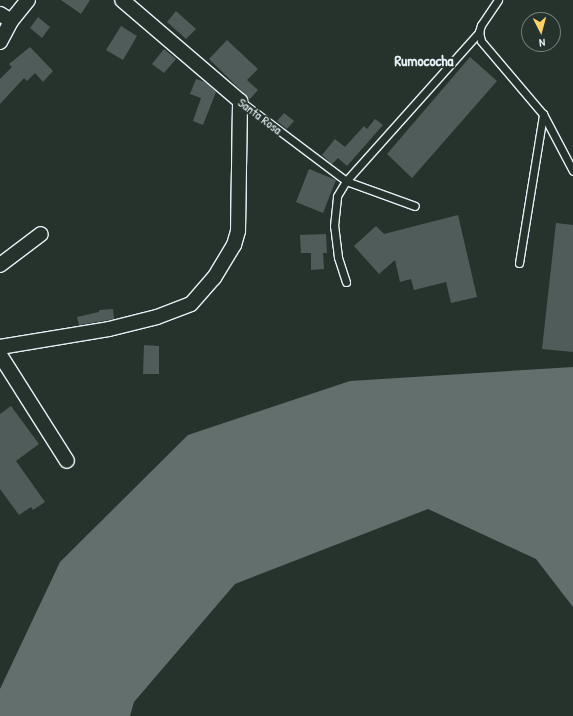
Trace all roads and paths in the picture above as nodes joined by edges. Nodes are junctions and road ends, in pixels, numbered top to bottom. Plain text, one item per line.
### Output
1 (28, 0) edge
2 (122, 0) edge
3 (498, 0) edge
4 (5, 18) edge
5 (479, 32) junction
6 (0, 42) edge
7 (240, 101) junction
8 (543, 114) junction
9 (573, 171) edge
10 (346, 181) junction
11 (415, 206) dead end
12 (41, 234) dead end
13 (519, 263) dead end
14 (0, 265) edge
15 (346, 282) dead end
16 (0, 348) edge
17 (0, 355) edge
18 (66, 461) dead end

1 - 4 street
2 - 7 street, Santa Rosa
3 - 5 lane
4 - 6 street
5 - 8 lane
5 - 10 lane
7 - 10 lane, Santa Rosa
7 - 16 street
8 - 9 lane
8 - 13 lane
10 - 11 lane, Santa Rosa
10 - 15 lane
12 - 14 street
17 - 18 street

